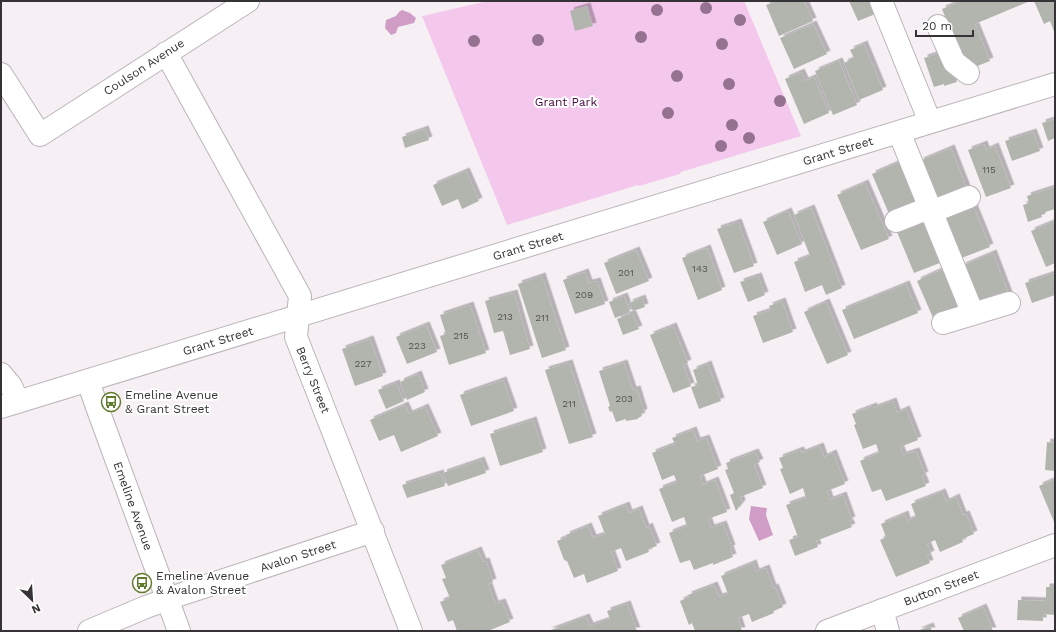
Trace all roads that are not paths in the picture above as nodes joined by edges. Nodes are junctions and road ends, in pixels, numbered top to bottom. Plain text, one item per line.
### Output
1 (248, 1) edge
2 (881, 1) edge
3 (938, 26) dead end
4 (166, 53) junction
5 (968, 73) dead end
6 (1, 74) edge
7 (1055, 84) edge
8 (930, 122) junction
9 (899, 132) junction
10 (969, 197) dead end
11 (930, 210) junction
12 (896, 221) dead end
13 (1009, 303) dead end
14 (973, 314) junction
15 (298, 316) junction
16 (943, 324) dead end
17 (1, 374) edge
18 (88, 381) junction
19 (10, 404) edge
20 (373, 531) junction
21 (1055, 545) edge
22 (168, 599) junction
23 (882, 610) junction
24 (89, 631) edge
25 (179, 631) edge
26 (411, 631) edge
27 (827, 631) edge
28 (888, 631) edge

1 - 4 street, Coulson Avenue
2 - 8 street
3 - 5 street
4 - 6 street, Coulson Avenue
4 - 15 street, Berry Street
7 - 8 street, Grant Street
8 - 9 street, Grant Street
9 - 11 street
9 - 15 street, Grant Street
10 - 11 street
11 - 12 street
11 - 14 street
13 - 14 street
14 - 16 street
15 - 18 street, Grant Street
15 - 20 street, Berry Street
17 - 19 street
18 - 19 street, Grant Street
18 - 22 street, Emeline Avenue
20 - 22 street, Avalon Street
20 - 26 street, Berry Street
21 - 23 street, Button Street
22 - 24 street, Avalon Street
22 - 25 street, Emeline Avenue
23 - 27 street, Button Street
23 - 28 street

